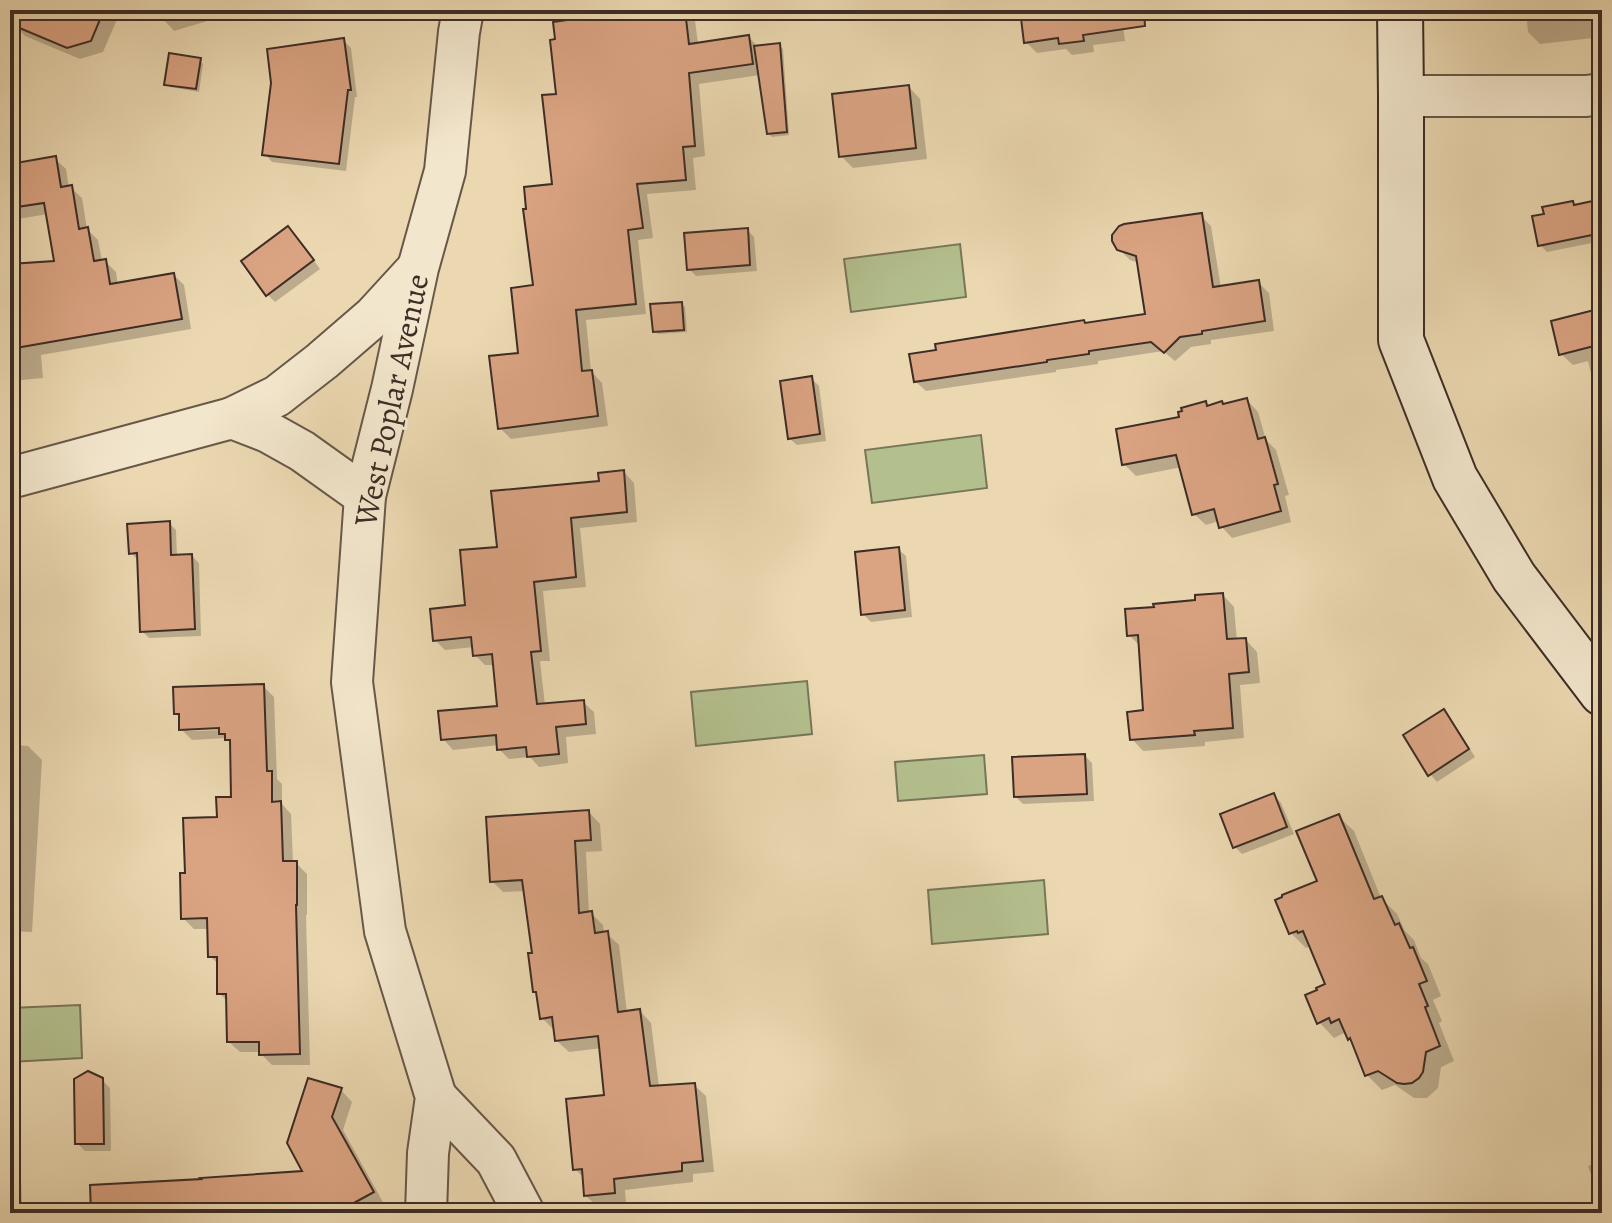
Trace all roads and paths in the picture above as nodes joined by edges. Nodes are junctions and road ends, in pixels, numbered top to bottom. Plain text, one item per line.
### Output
1 (1400, 10) edge
2 (457, 17) edge
3 (1602, 94) edge
4 (1401, 96) junction
5 (418, 268) junction
6 (232, 418) junction
7 (10, 478) edge
8 (365, 496) junction
9 (1602, 693) edge
10 (436, 1097) junction
11 (426, 1213) edge
12 (524, 1213) edge

1 - 4 street
2 - 5 street, West Poplar Avenue
3 - 4 street
4 - 9 street
5 - 6 street
5 - 8 street, West Poplar Avenue
6 - 7 street
6 - 8 street
8 - 10 street, West Poplar Avenue
10 - 11 street, West Poplar Avenue
10 - 12 street, West Poplar Avenue

